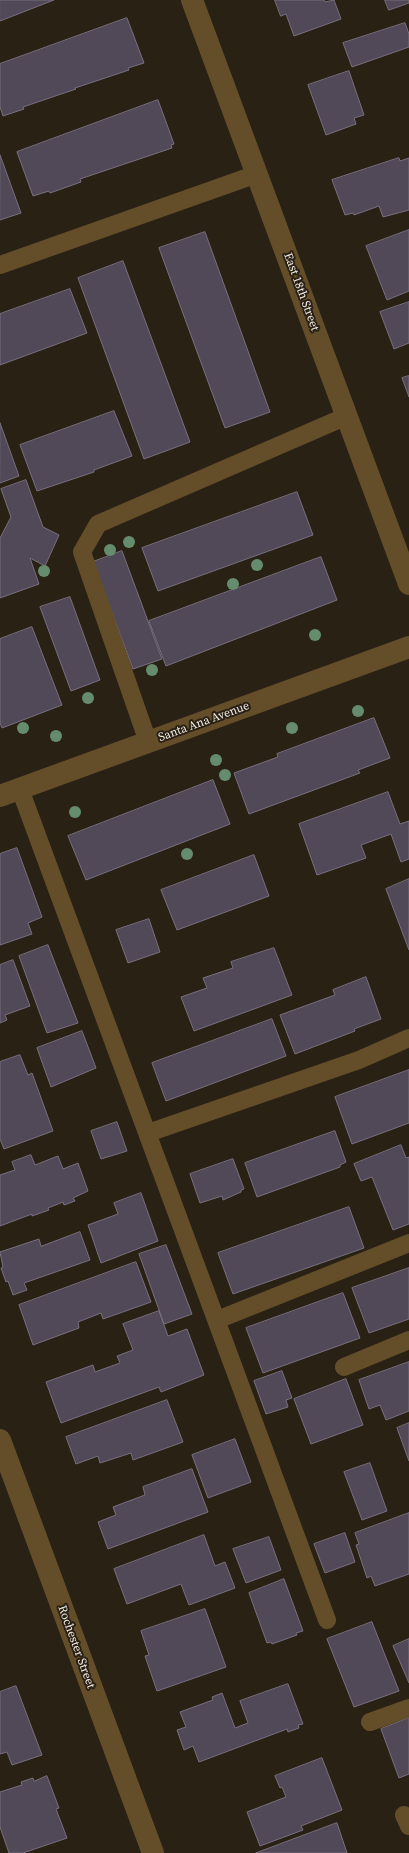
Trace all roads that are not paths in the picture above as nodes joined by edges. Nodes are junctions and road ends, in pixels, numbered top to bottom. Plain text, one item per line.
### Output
1 (192, 0) edge
2 (257, 174) junction
3 (0, 265) edge
4 (347, 416) junction
5 (409, 584) edge
6 (409, 647) edge
7 (148, 742) junction
8 (20, 789) junction
9 (0, 796) edge
10 (409, 1038) edge
11 (148, 1133) junction
12 (409, 1243) edge
13 (217, 1320) junction
14 (409, 1340) edge
15 (344, 1367) dead end
16 (0, 1440) edge
17 (327, 1620) dead end
18 (409, 1708) edge
19 (370, 1722) dead end
20 (153, 1853) edge

1 - 2 street, East 18th Street
2 - 3 lane
2 - 4 street, East 18th Street
4 - 5 street, East 18th Street
4 - 7 lane
6 - 7 street, Santa Ana Avenue
7 - 8 street, Santa Ana Avenue
8 - 9 street, Santa Ana Avenue
8 - 11 lane
10 - 11 lane
11 - 13 lane
12 - 13 lane
13 - 17 lane
14 - 15 lane
16 - 20 street, Rochester Street
18 - 19 lane

